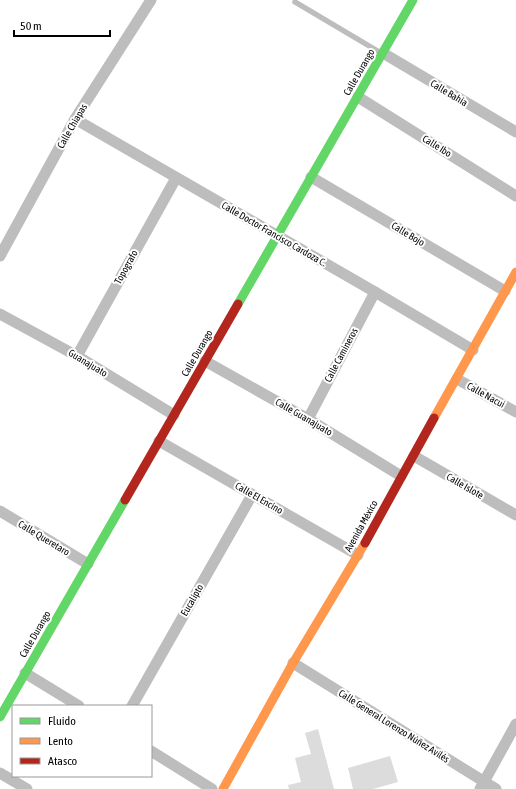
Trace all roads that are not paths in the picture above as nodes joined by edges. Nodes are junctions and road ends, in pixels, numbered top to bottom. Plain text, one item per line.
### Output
1 (150, 0) edge
2 (413, 0) edge
3 (295, 2) dead end
4 (383, 53) junction
5 (358, 96) junction
6 (75, 119) junction
7 (516, 132) edge
8 (311, 177) junction
9 (176, 178) junction
10 (516, 196) edge
11 (277, 236) junction
12 (4, 241) edge
13 (0, 256) edge
14 (516, 272) edge
15 (505, 291) junction
16 (375, 292) junction
17 (0, 314) edge
18 (473, 350) junction
19 (77, 356) junction
20 (205, 361) junction
21 (457, 379) junction
22 (516, 412) edge
23 (174, 415) junction
24 (308, 419) junction
25 (159, 441) junction
26 (414, 456) junction
27 (401, 476) junction
28 (252, 495) junction
29 (0, 511) edge
30 (516, 515) edge
31 (358, 555) junction
32 (88, 564) junction
33 (293, 663) junction
34 (25, 673) junction
35 (76, 705) edge
36 (133, 705) edge
37 (0, 717) edge
38 (516, 724) edge
39 (152, 752) edge
40 (0, 774) edge
41 (482, 786) edge
42 (27, 789) edge
43 (212, 789) edge
44 (223, 789) edge
45 (496, 789) edge

1 - 6 street, Calle Chiapas
2 - 4 street, Calle Durango
3 - 4 lane
4 - 5 street, Calle Durango
4 - 7 street, Calle Bahía
5 - 8 street, Calle Durango
5 - 10 street, Calle Ibo
6 - 9 street, Calle Doctor Francisco Cardoza C.
6 - 12 street, Calle Chiapas
8 - 11 street, Calle Durango
8 - 15 street, Calle Bojo
9 - 11 street, Calle Doctor Francisco Cardoza C.
9 - 19 street, Topografo
11 - 16 street, Calle Doctor Francisco Cardoza C.
11 - 20 street, Calle Durango
12 - 13 street, Calle Chiapas
14 - 15 street, Avenida México
15 - 18 street, Avenida México
16 - 18 street, Calle Doctor Francisco Cardoza C.
16 - 24 street, Calle Camineros
17 - 19 street, Guanajuato
18 - 21 street, Avenida México
19 - 23 street, Guanajuato
20 - 23 street, Calle Durango
20 - 24 street, Calle Guanajuato
21 - 22 street, Calle Nacui
21 - 26 street, Avenida México
23 - 25 street, Calle Durango
24 - 27 street, Calle Guanajuato
25 - 28 street, Calle El Encino
25 - 32 street, Calle Durango
26 - 27 street, Avenida México
26 - 30 street, Calle Islote
27 - 31 street, Avenida México
28 - 31 street, Calle El Encino
28 - 36 street, Eucalipto
29 - 32 street, Calle Queretaro
31 - 33 street, Avenida México
32 - 34 street, Calle Durango
33 - 41 street, Calle General Lorenzo Núñez Avilés
33 - 44 street, Avenida México
34 - 35 street
34 - 37 street, Calle Durango
38 - 41 street
39 - 43 street
40 - 42 street
41 - 45 street, Calle General Lorenzo Núñez Avilés

